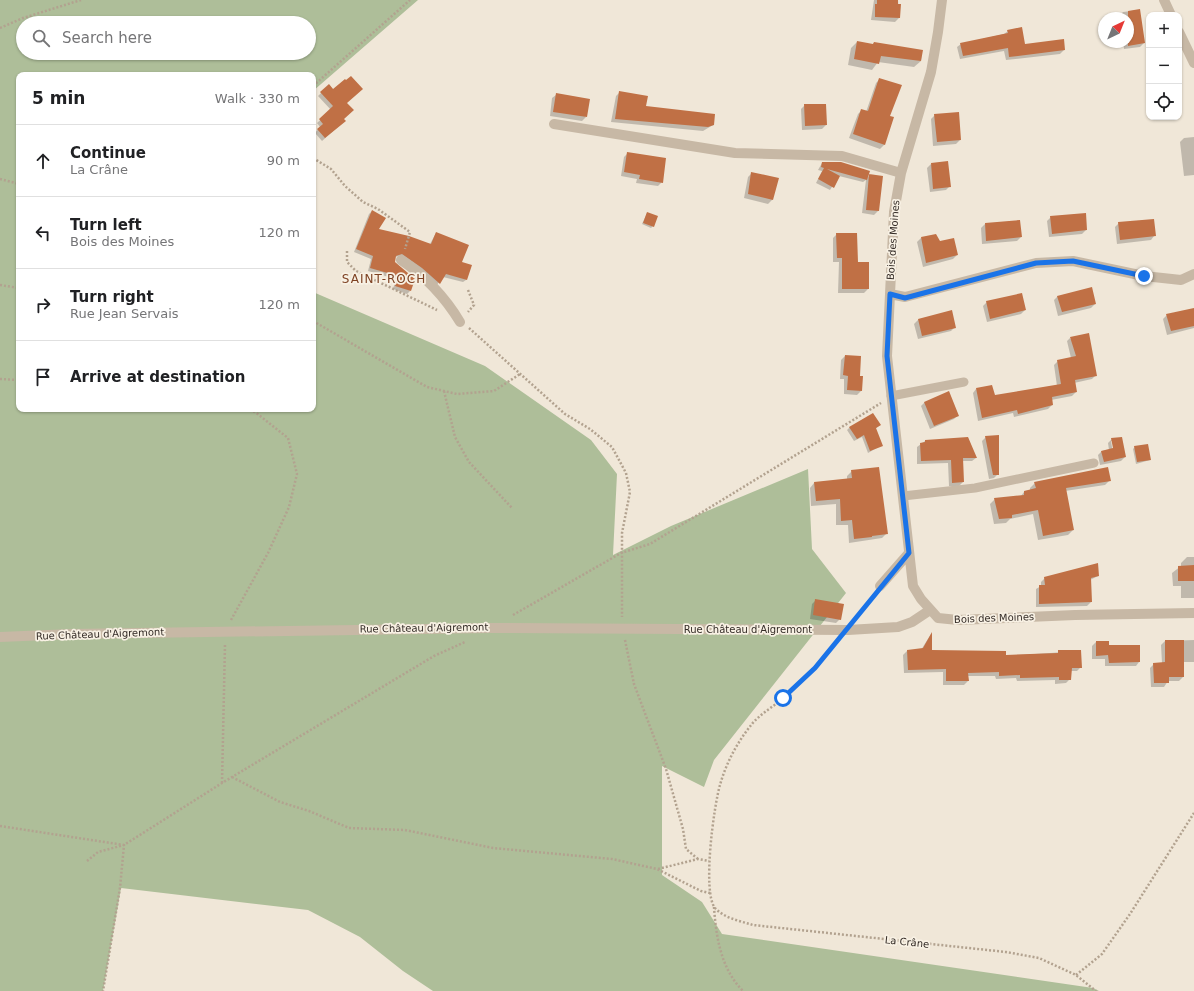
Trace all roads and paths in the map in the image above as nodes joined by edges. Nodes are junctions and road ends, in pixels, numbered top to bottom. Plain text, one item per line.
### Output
1 (81, 0) edge
2 (410, 0) edge
3 (942, 0) edge
4 (1164, 0) edge
5 (1170, 12) edge
6 (29, 16) edge
7 (16, 21) edge
8 (0, 28) edge
9 (1182, 38) edge
10 (1194, 63) edge
11 (316, 83) edge
12 (554, 124) dead end
13 (316, 160) edge
14 (901, 173) junction
15 (0, 179) edge
16 (16, 183) edge
17 (409, 236) dead end
18 (347, 251) dead end
19 (401, 260) dead end
20 (1194, 274) edge
21 (0, 285) edge
22 (16, 288) edge
23 (468, 290) dead end
24 (890, 294) junction
25 (439, 312) dead end
26 (460, 322) junction
27 (316, 323) edge
28 (520, 374) junction
29 (0, 379) edge
30 (16, 380) edge
31 (964, 382) dead end
32 (444, 391) junction
33 (891, 396) junction
34 (255, 412) edge
35 (1094, 463) dead end
36 (903, 496) junction
37 (512, 508) dead end
38 (621, 553) junction
39 (909, 553) junction
40 (880, 586) joint
41 (930, 610) junction
42 (1194, 613) edge
43 (512, 616) dead end
44 (623, 628) junction
45 (848, 630) junction
46 (225, 631) junction
47 (0, 637) edge
48 (472, 638) dead end
49 (232, 777) junction
50 (222, 783) junction
51 (1194, 813) edge
52 (0, 826) edge
53 (124, 845) junction
54 (698, 859) junction
55 (87, 861) dead end
56 (710, 861) junction
57 (657, 869) junction
58 (710, 893) junction
59 (714, 907) junction
60 (1076, 975) junction
61 (103, 991) edge
62 (743, 991) edge
63 (1096, 991) edge

1 - 6 path
2 - 11 path
3 - 14 street, Bois des Moines
4 - 5 street
7 - 8 path
9 - 10 street
12 - 14 street
13 - 17 path
14 - 24 street, Bois des Moines
15 - 16 path
18 - 25 path
19 - 26 street
20 - 24 street
21 - 22 path
23 - 26 path
24 - 33 street, Bois des Moines
26 - 28 path
27 - 32 path
28 - 32 path
28 - 38 path
29 - 30 path
31 - 33 lane
32 - 37 path
33 - 36 street, Bois des Moines
33 - 38 path
34 - 46 path
35 - 36 lane
36 - 39 street, Bois des Moines
38 - 43 path
38 - 44 path
39 - 40 street
39 - 41 street, Bois des Moines
40 - 45 path
41 - 42 street, Bois des Moines
41 - 45 street
44 - 45 street, Rue Château d'Aigremont
44 - 46 street, Rue Château d'Aigremont
44 - 54 path
45 - 56 path
46 - 47 street, Rue Château d'Aigremont
46 - 50 path
48 - 49 path
49 - 50 path
49 - 57 path
50 - 53 path
51 - 60 path
52 - 53 path
53 - 55 path
53 - 61 path
54 - 56 path
54 - 57 path
56 - 58 path
57 - 58 path
58 - 59 path
59 - 60 path, La Crâne
59 - 62 path
60 - 63 path, La Crâne

